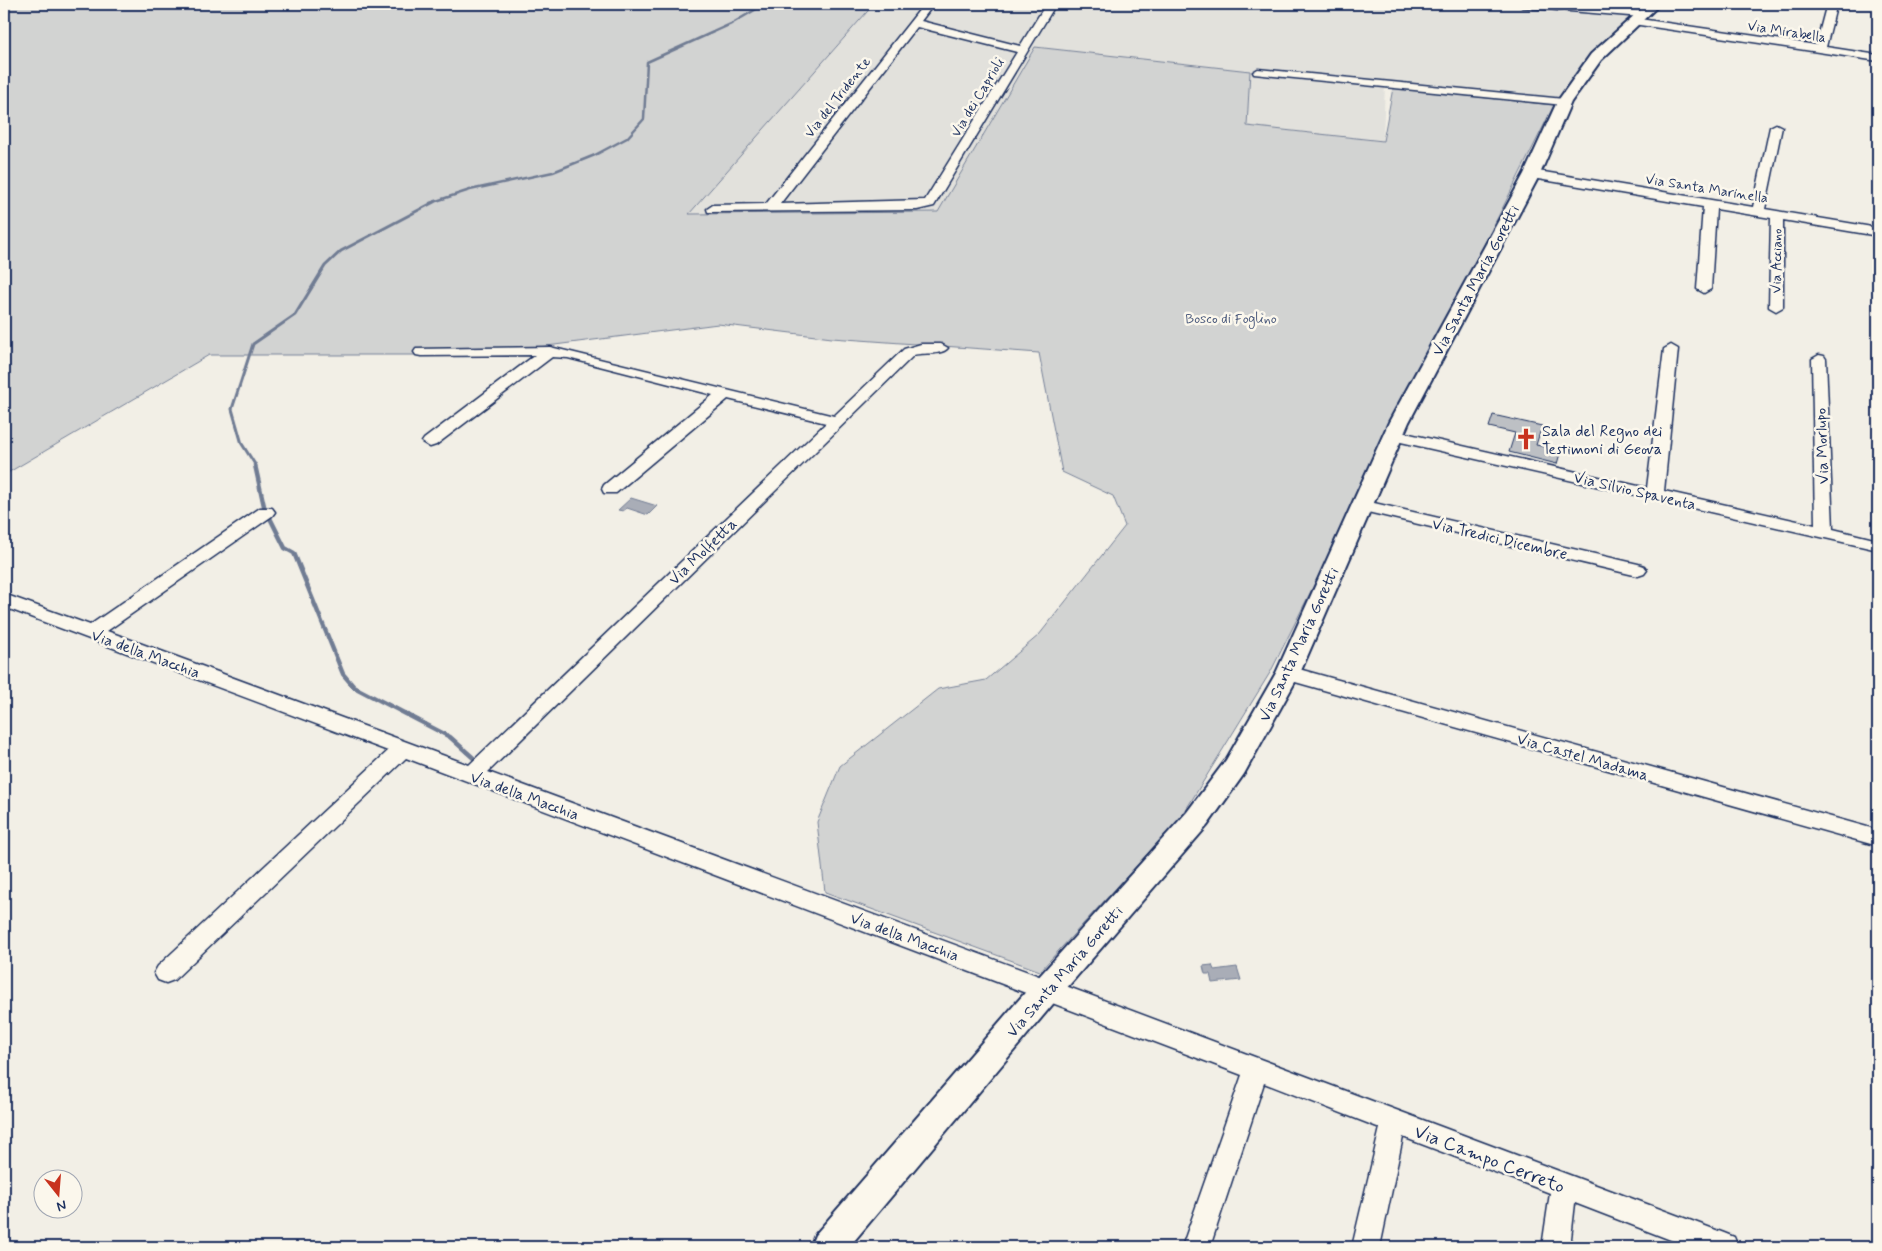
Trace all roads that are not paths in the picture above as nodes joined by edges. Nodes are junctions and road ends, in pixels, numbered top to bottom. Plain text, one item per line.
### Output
1 (929, 4) edge
2 (1051, 4) edge
3 (1522, 4) edge
4 (1831, 7) dead end
5 (1643, 13) edge
6 (914, 23) junction
7 (1024, 50) junction
8 (1820, 50) junction
9 (1878, 58) edge
10 (1258, 72) dead end
11 (1564, 102) junction
12 (1776, 127) dead end
13 (1532, 174) junction
14 (1710, 204) junction
15 (770, 208) junction
16 (713, 209) dead end
17 (1758, 212) junction
18 (1777, 215) junction
19 (1878, 232) edge
20 (1704, 289) dead end
21 (1776, 307) dead end
22 (942, 348) dead end
23 (1671, 349) dead end
24 (550, 351) junction
25 (421, 352) dead end
26 (1819, 359) dead end
27 (720, 392) junction
28 (836, 421) junction
29 (1392, 434) junction
30 (430, 442) dead end
31 (629, 462) dead end
32 (610, 489) dead end
33 (1655, 494) junction
34 (1361, 505) junction
35 (266, 512) dead end
36 (1824, 532) junction
37 (1878, 545) edge
38 (1638, 570) dead end
39 (4, 600) edge
40 (92, 633) junction
41 (1288, 673) junction
42 (403, 749) junction
43 (473, 774) junction
44 (1878, 838) edge
45 (166, 973) dead end
46 (1047, 989) junction
47 (1256, 1068) junction
48 (1394, 1121) junction
49 (1564, 1187) junction
50 (827, 1247) edge
51 (1196, 1247) edge
52 (1366, 1247) edge
53 (1556, 1247) edge
54 (1724, 1247) edge

1 - 6 street, Via del Tridente
2 - 7 street, Via dei Caprioli
3 - 5 street, Via Mirabella
4 - 8 street
5 - 8 street, Via Mirabella
5 - 11 main road, Via Santa Maria Goretti
6 - 7 street
6 - 15 street, Via del Tridente
7 - 15 street, Via dei Caprioli
8 - 9 street, Via Mirabella
10 - 11 street
11 - 13 main road, Via Santa Maria Goretti
12 - 17 street
13 - 14 street, Via Santa Marinella
13 - 29 main road, Via Santa Maria Goretti
14 - 17 street, Via Santa Marinella
14 - 20 street
15 - 16 street
17 - 18 street, Via Santa Marinella
18 - 19 street, Via Santa Marinella
18 - 21 street, Via Acciano
22 - 28 street, Via Molfetta
23 - 33 street
24 - 25 street
24 - 27 street
24 - 30 street
26 - 36 street, Via Morlupo
27 - 28 street
27 - 31 street
27 - 32 street
28 - 43 street, Via Molfetta
29 - 33 street, Via Silvio Spaventa
29 - 34 main road, Via Santa Maria Goretti
33 - 36 street, Via Silvio Spaventa
34 - 38 street, Via Tredici Dicembre
34 - 41 main road, Via Santa Maria Goretti
35 - 40 street
36 - 37 street, Via Silvio Spaventa
39 - 40 street, Via della Macchia
40 - 42 street, Via della Macchia
41 - 44 street, Via Castel Madama
41 - 46 main road, Via Santa Maria Goretti
42 - 43 street, Via della Macchia
42 - 45 street
43 - 46 street, Via della Macchia
46 - 47 street, Via Campo Cerreto
46 - 50 main road, Via Santa Maria Goretti
47 - 48 street, Via Campo Cerreto
47 - 51 street
48 - 49 street, Via Campo Cerreto
48 - 52 street
49 - 53 street
49 - 54 street, Via Campo Cerreto

